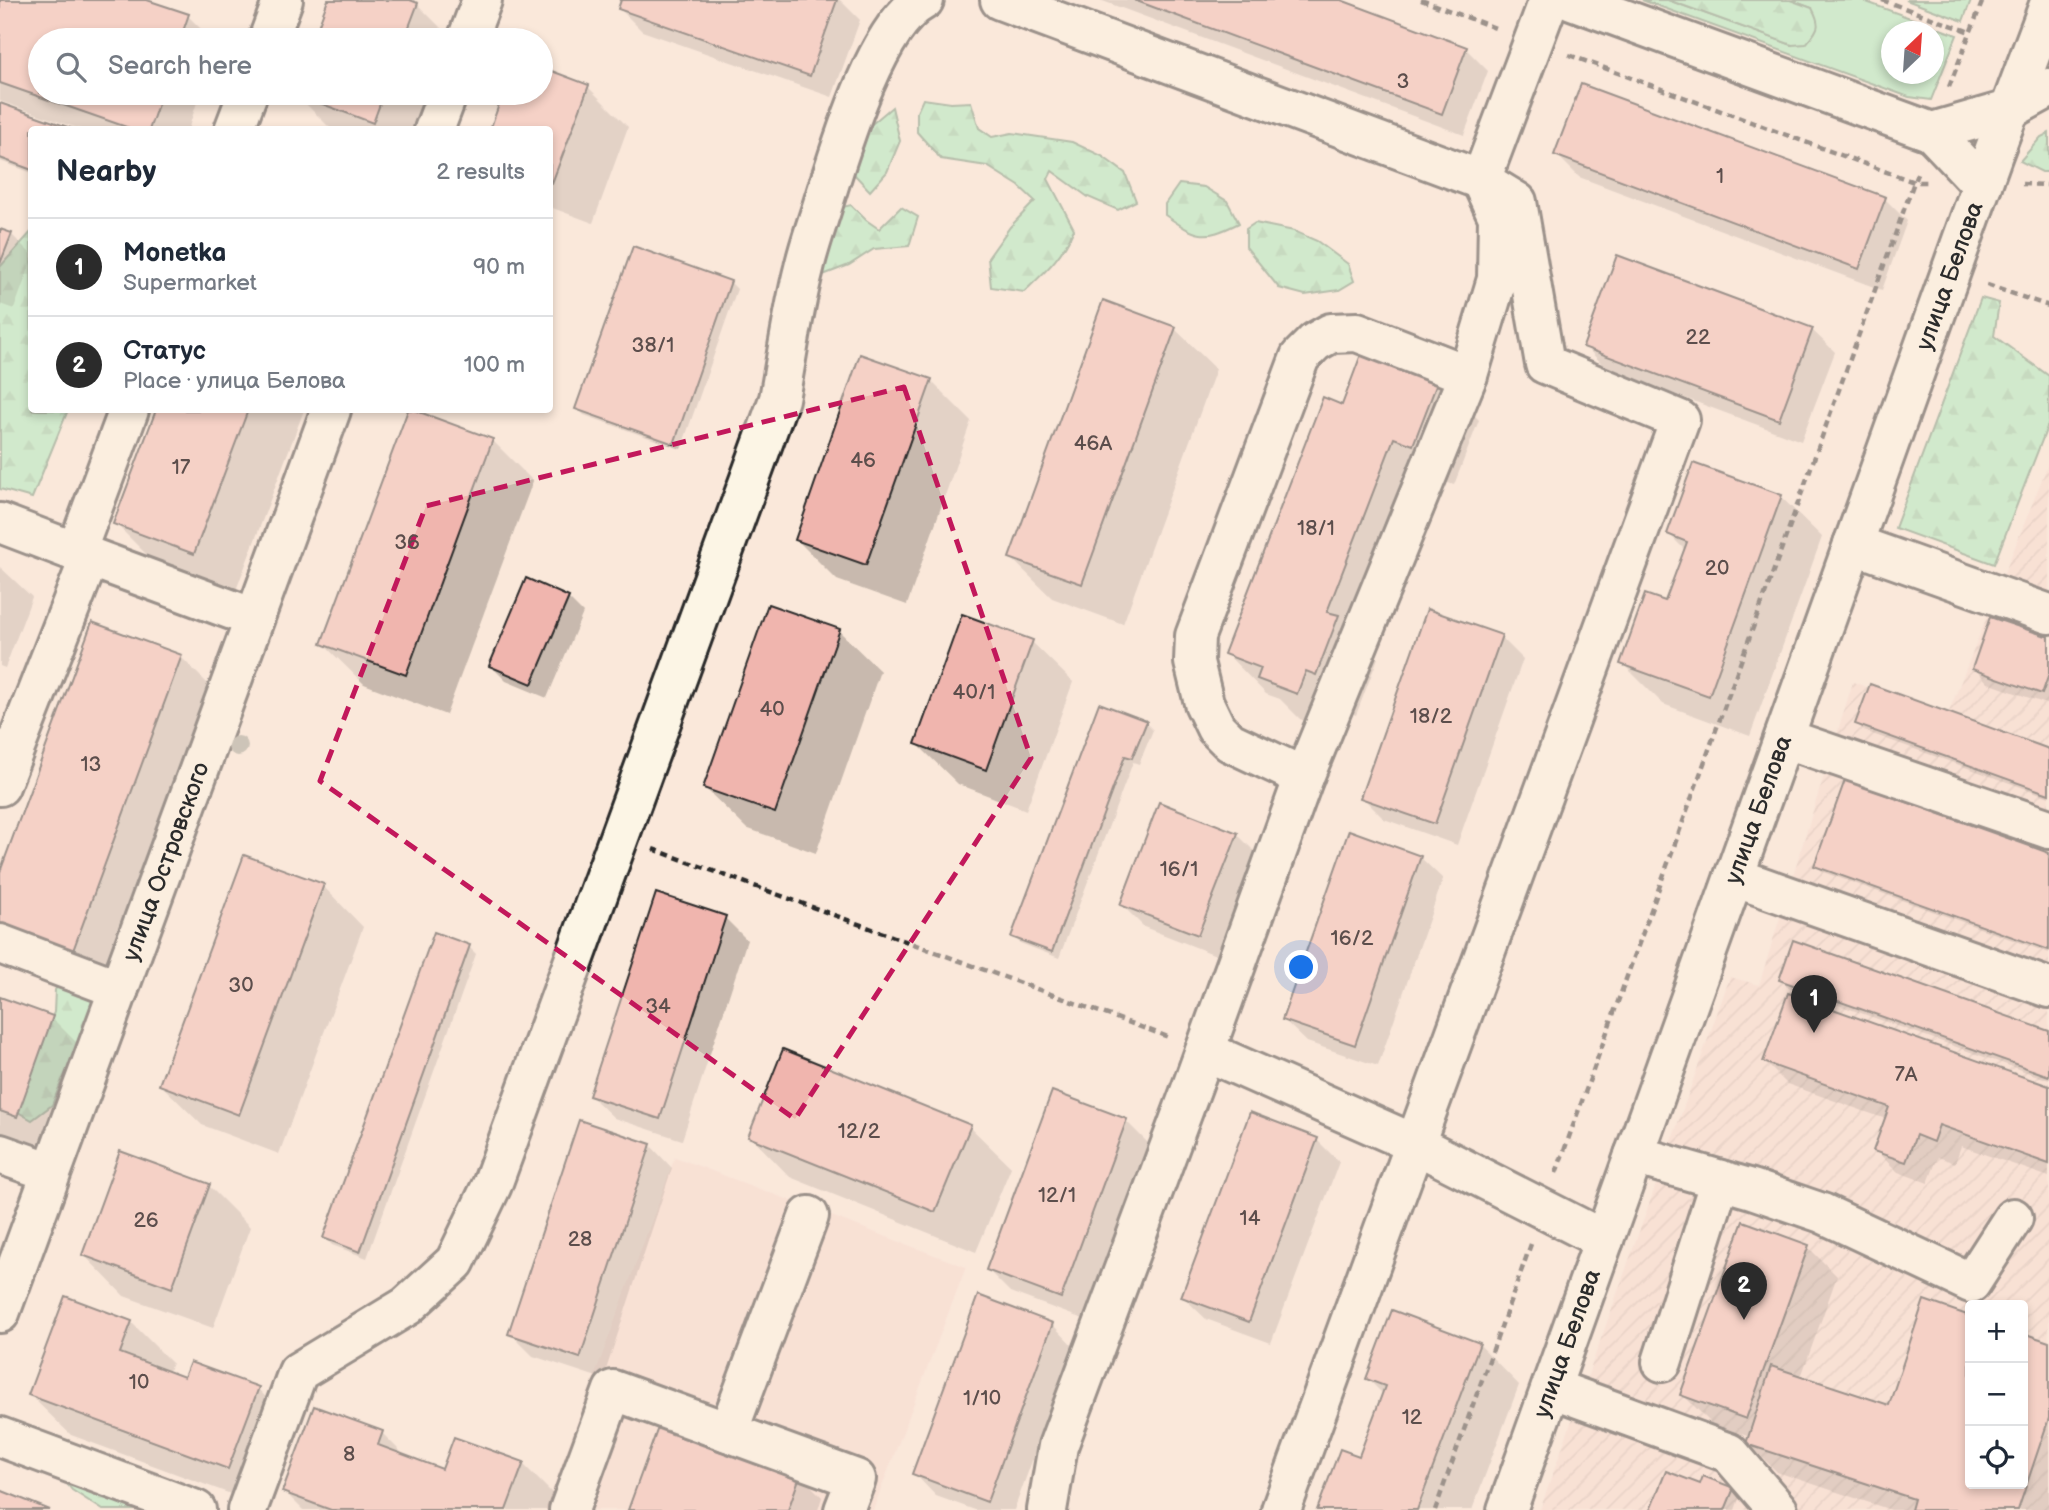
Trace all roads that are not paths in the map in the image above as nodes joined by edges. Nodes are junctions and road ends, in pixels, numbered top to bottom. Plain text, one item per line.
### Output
1 (283, 0) edge
2 (482, 0) edge
3 (924, 0) edge
4 (1000, 0) edge
5 (1549, 0) edge
6 (1572, 0) edge
7 (2049, 5) edge
8 (272, 28) edge
9 (472, 28) edge
10 (2049, 88) edge
11 (243, 105) edge
12 (443, 105) edge
13 (2009, 110) junction
14 (236, 126) edge
15 (436, 126) edge
16 (1932, 132) junction
17 (1481, 180) junction
18 (1982, 185) junction
19 (1468, 375) junction
20 (128, 413) edge
21 (330, 413) edge
22 (0, 523) edge
23 (1853, 544) junction
24 (83, 554) junction
25 (2049, 614) edge
26 (254, 618) junction
27 (1784, 738) junction
28 (1304, 777) junction
29 (0, 786) edge
30 (2049, 829) edge
31 (1734, 877) junction
32 (0, 944) edge
33 (2049, 988) edge
34 (119, 989) junction
35 (1205, 1051) junction
36 (1415, 1144) junction
37 (0, 1154) edge
38 (1634, 1155) junction
39 (51, 1172) junction
40 (1720, 1180) junction
41 (809, 1216) dead end
42 (2013, 1218) dead end
43 (1604, 1240) junction
44 (0, 1313) edge
45 (1662, 1362) dead end
46 (1551, 1388) junction
47 (728, 1432) junction
48 (0, 1437) edge
49 (196, 1510) edge
50 (247, 1510) edge
51 (569, 1510) edge
52 (844, 1510) edge
53 (1047, 1510) edge
54 (1282, 1510) edge
55 (1507, 1510) edge
56 (1778, 1510) edge

1 - 8 main road
2 - 9 main road
3 - 50 main road
4 - 17 main road
5 - 17 main road
6 - 16 main road
7 - 13 main road, улица Белова
10 - 13 main road
11 - 14 main road
12 - 15 main road
13 - 16 main road
13 - 18 main road, улица Белова
16 - 18 main road
17 - 19 main road
17 - 36 main road
18 - 23 main road, улица Белова
19 - 28 main road
19 - 28 main road
20 - 24 main road
21 - 26 main road, улица Островского
22 - 24 main road
23 - 25 main road
23 - 27 main road, улица Белова
24 - 26 main road
24 - 29 main road
26 - 34 main road, улица Островского
27 - 30 main road
27 - 31 main road, улица Белова
28 - 35 main road
31 - 33 main road
31 - 38 main road, улица Белова
32 - 34 main road
34 - 39 main road, улица Островского
35 - 36 main road
35 - 53 main road
36 - 43 main road
36 - 54 main road
37 - 39 main road
38 - 40 main road
38 - 43 main road, улица Белова
39 - 44 main road, улица Островского
40 - 42 main road
40 - 45 main road
41 - 47 main road
43 - 46 main road, улица Белова
46 - 55 main road, улица Белова
46 - 56 main road
47 - 51 main road
47 - 52 main road
48 - 49 main road

